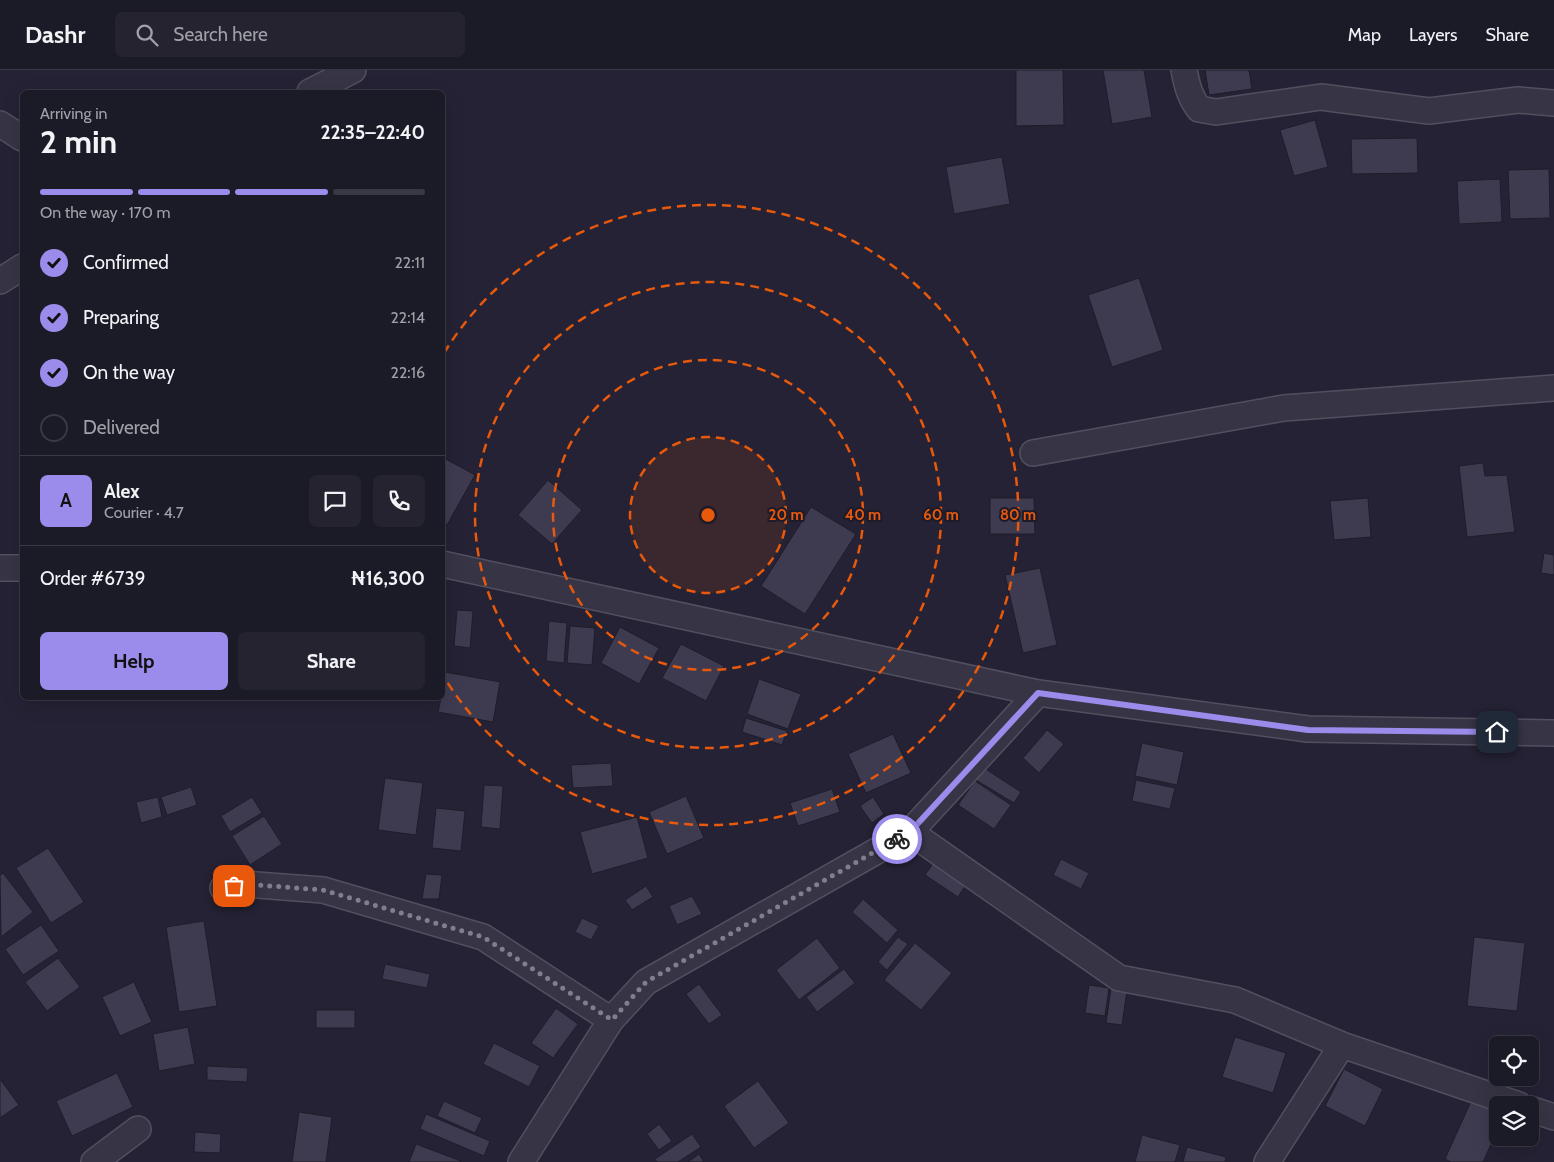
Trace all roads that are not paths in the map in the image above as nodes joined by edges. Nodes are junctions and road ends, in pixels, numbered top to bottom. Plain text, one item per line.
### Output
1 (353, 70) edge
2 (1184, 70) edge
3 (314, 90) edge
4 (1554, 102) edge
5 (0, 124) edge
6 (20, 137) edge
7 (20, 267) edge
8 (0, 281) edge
9 (1554, 388) edge
10 (1033, 453) dead end
11 (445, 565) edge
12 (0, 568) edge
13 (20, 568) edge
14 (1038, 693) junction
15 (1554, 733) edge
16 (910, 832) junction
17 (223, 888) dead end
18 (612, 1020) junction
19 (1342, 1045) junction
20 (1493, 1096) edge
21 (1539, 1112) edge
22 (1554, 1117) edge
23 (138, 1129) dead end
24 (94, 1162) edge
25 (521, 1162) edge
26 (1267, 1162) edge

1 - 3 street
2 - 4 street
5 - 6 street
7 - 8 street
9 - 10 street
11 - 14 street
12 - 13 street
14 - 15 street
14 - 16 street
16 - 18 street
16 - 19 street
17 - 18 street
18 - 25 street
19 - 20 street
19 - 26 street
21 - 22 street
23 - 24 street

